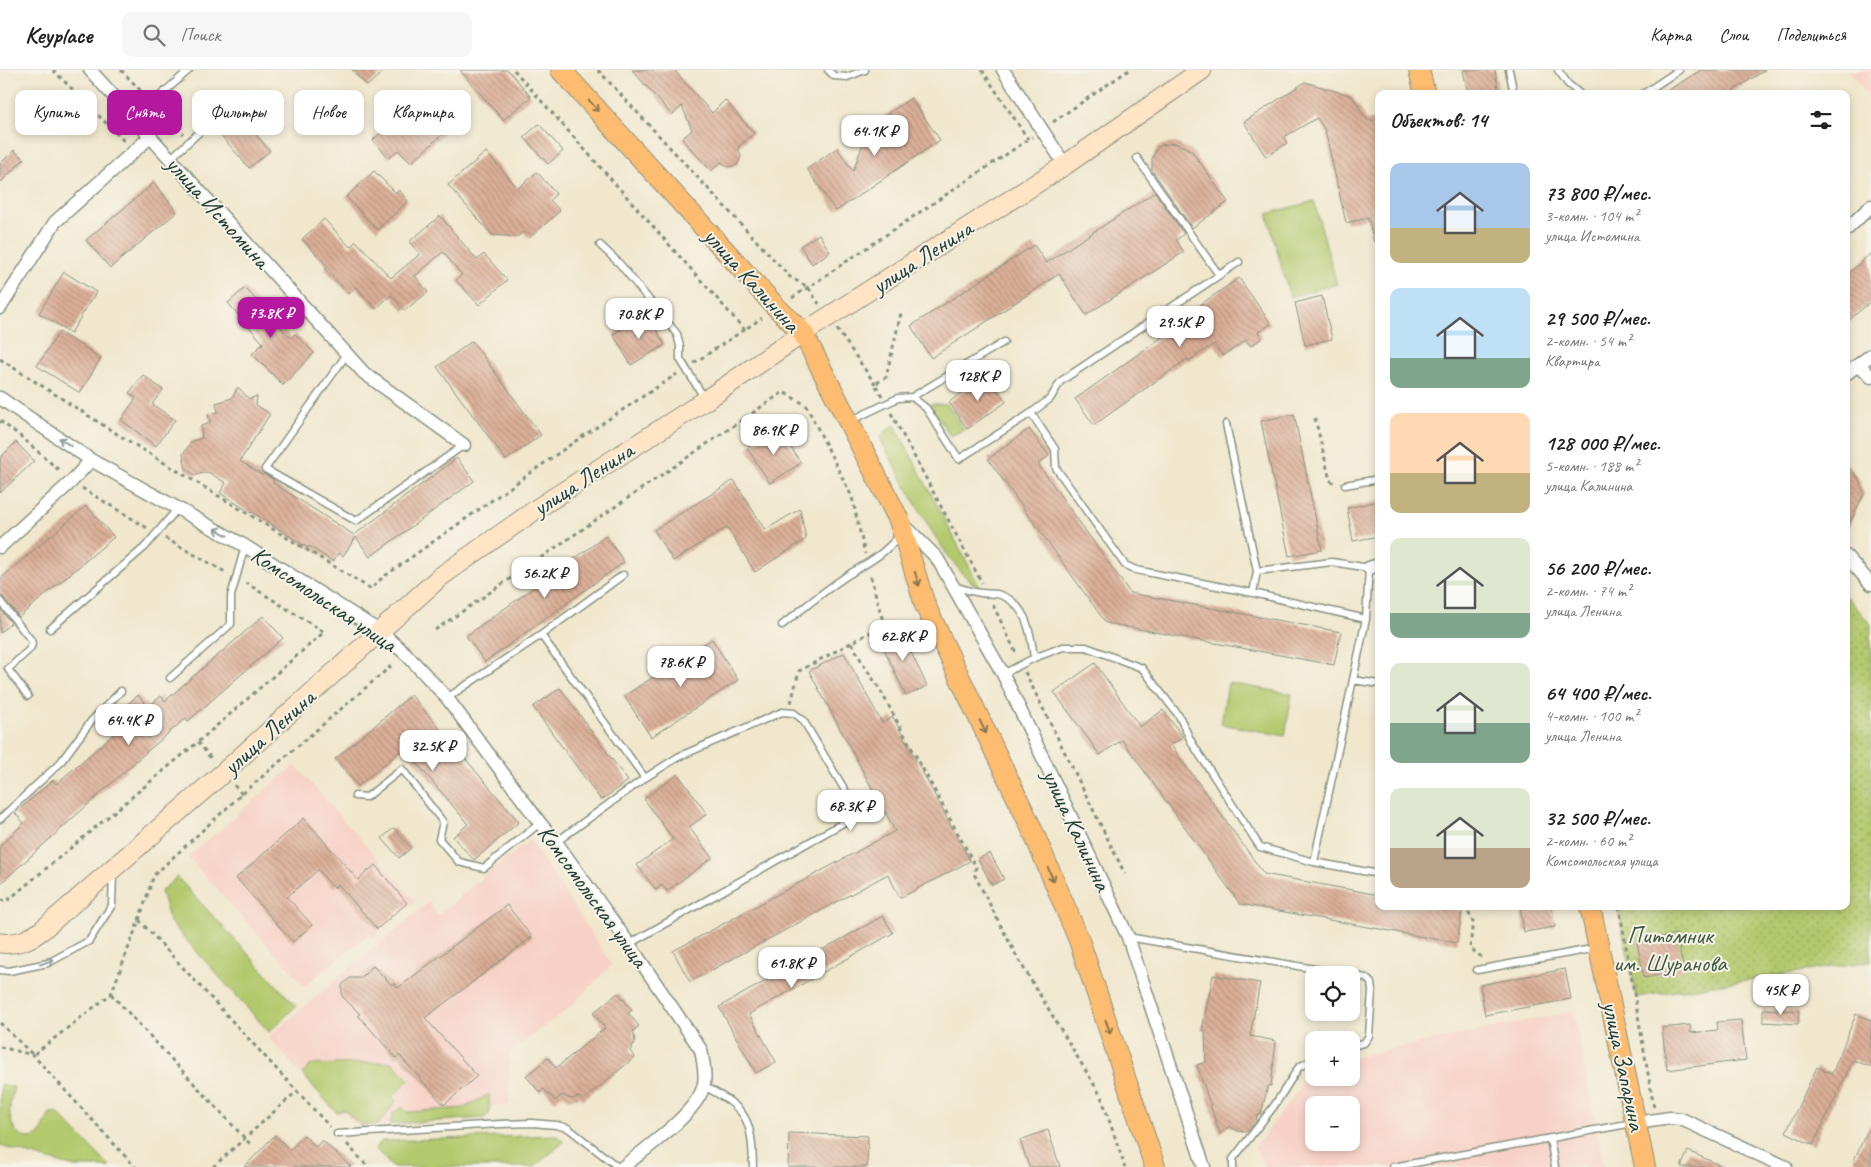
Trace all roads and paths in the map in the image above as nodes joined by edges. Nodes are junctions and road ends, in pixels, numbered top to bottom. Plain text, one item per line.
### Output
1 (53, 70) edge
2 (90, 70) edge
3 (189, 70) edge
4 (514, 70) edge
5 (561, 70) edge
6 (598, 70) edge
7 (828, 70) edge
8 (865, 70) edge
9 (982, 70) edge
10 (1003, 70) edge
11 (1129, 70) edge
12 (1202, 70) edge
13 (1419, 70) edge
14 (1509, 70) edge
15 (1558, 70) edge
16 (1679, 70) edge
17 (108, 90) edge
18 (167, 90) edge
19 (1424, 90) edge
20 (1513, 90) edge
21 (1575, 90) edge
22 (1649, 90) edge
23 (1042, 130) junction
24 (196, 135) edge
25 (150, 137) joint
26 (1028, 139) junction
27 (134, 151) junction
28 (1137, 158) dead end
29 (170, 159) junction
30 (1065, 165) junction
31 (1871, 206) edge
32 (1850, 226) edge
33 (600, 244) dead end
34 (1239, 262) dead end
35 (1219, 275) junction
36 (0, 308) edge
37 (803, 334) junction
38 (1004, 342) dead end
39 (850, 347) dead end
40 (347, 354) junction
41 (1871, 355) edge
42 (0, 360) edge
43 (1860, 364) junction
44 (686, 368) junction
45 (1850, 371) edge
46 (1871, 377) edge
47 (875, 384) dead end
48 (912, 397) junction
49 (0, 398) edge
50 (706, 400) junction
51 (1030, 413) junction
52 (1315, 418) dead end
53 (849, 422) junction
54 (1226, 424) dead end
55 (464, 445) joint
56 (91, 460) junction
57 (1375, 480) edge
58 (1345, 485) joint
59 (178, 508) junction
60 (901, 526) junction
61 (245, 546) junction
62 (0, 547) edge
63 (1850, 560) edge
64 (867, 563) junction
65 (1374, 566) edge
66 (1258, 570) junction
67 (623, 575) dead end
68 (1871, 584) edge
69 (953, 586) junction
70 (1253, 593) junction
71 (0, 601) edge
72 (1366, 619) junction
73 (782, 624) dead end
74 (50, 629) dead end
75 (435, 630) dead end
76 (324, 632) dead end
77 (381, 632) junction
78 (541, 635) junction
79 (852, 642) junction
80 (1034, 658) junction
81 (391, 666) dead end
82 (1003, 674) junction
83 (170, 678) dead end
84 (1353, 680) junction
85 (1375, 683) edge
86 (121, 691) dead end
87 (28, 696) dead end
88 (447, 698) junction
89 (789, 712) junction
90 (645, 778) junction
91 (355, 796) dead end
92 (0, 819) edge
93 (540, 823) junction
94 (556, 842) junction
95 (1314, 862) junction
96 (114, 869) junction
97 (1375, 873) edge
98 (0, 900) edge
99 (1467, 910) edge
100 (1591, 910) edge
101 (1620, 910) edge
102 (139, 920) junction
103 (1128, 937) junction
104 (5, 943) edge
105 (629, 944) junction
106 (1599, 948) junction
107 (1305, 967) edge
108 (1495, 967) junction
109 (0, 970) edge
110 (1477, 970) dead end
111 (1360, 977) edge
112 (111, 994) junction
113 (0, 1023) edge
114 (1360, 1044) edge
115 (0, 1047) edge
116 (33, 1055) junction
117 (1305, 1064) edge
118 (704, 1086) junction
119 (1646, 1121) junction
120 (337, 1134) dead end
121 (245, 1138) junction
122 (1550, 1139) junction
123 (251, 1145) dead end
124 (1438, 1163) edge
125 (135, 1167) edge
126 (213, 1167) edge
127 (618, 1167) edge
128 (623, 1167) edge
129 (753, 1167) edge
130 (1125, 1167) edge
131 (1155, 1167) edge
132 (1204, 1167) edge
133 (1233, 1167) edge
134 (1393, 1167) edge
135 (1555, 1167) edge
136 (1645, 1167) edge
137 (1786, 1167) edge

1 - 27 path
2 - 17 street, улица Истомина
3 - 18 lane
4 - 44 path
5 -> 37 main road, улица Калинина
6 - 26 path
7 - 8 lane
9 - 26 path
10 - 23 street
11 - 23 path
12 - 30 main road, улица Ленина
13 - 19 main road
14 - 20 lane
15 - 21 lane
16 - 22 lane
23 - 26 path
23 - 30 street
24 - 29 lane
25 - 27 street
25 - 29 street, улица Истомина
27 - 36 street
28 - 35 lane
29 - 40 street, улица Истомина
30 - 37 main road, улица Ленина
31 - 32 street
33 - 44 lane
34 - 35 lane
35 - 51 lane
37 - 50 main road, улица Ленина
37 - 53 main road, улица Калинина
38 - 48 lane
39 - 47 path
40 - 55 street, улица Истомина
40 - 55 lane
41 - 43 street
42 - 44 path
43 - 45 street
43 - 46 street
44 - 50 lane
48 - 51 lane
48 - 53 lane
56 -> 49 street, Комсомольская улица
50 - 77 main road, улица Ленина
51 - 70 lane
52 - 58 path
53 - 60 main road, улица Калинина
54 - 66 lane
56 - 59 street, Комсомольская улица
56 - 62 street
57 - 58 lane
61 -> 59 street, Комсомольская улица
59 - 74 lane
60 - 64 lane
60 - 69 street, улица Калинина
60 -> 131 main road, улица Калинина
61 - 77 street, Комсомольская улица
61 - 83 lane
63 - 68 street
64 - 73 lane
64 - 75 path
64 - 79 path
65 - 66 lane
65 - 72 lane
66 - 70 lane
67 - 78 lane
69 - 80 lane
69 - 82 street, улица Калинина
70 - 72 lane
71 - 87 lane
72 - 84 lane
76 - 98 path
77 - 88 street, Комсомольская улица
77 - 96 main road, улица Ленина
78 - 88 lane
78 - 90 lane
79 - 89 path
79 - 130 path
80 - 82 lane
80 - 95 lane
81 - 102 path
82 - 103 street, улица Калинина
84 - 85 lane
84 - 95 lane
86 - 92 lane
88 - 93 street, Комсомольская улица
89 - 90 lane
89 - 105 lane
90 - 94 lane
91 - 93 lane
93 - 94 street, Комсомольская улица
94 - 105 street, Комсомольская улица
95 - 97 lane
96 - 104 main road, улица Ленина
109 -> 96 lane
99 - 108 path
100 - 106 main road, улица Запарина
101 - 119 path
102 - 112 path
102 - 121 path
103 - 107 lane
103 - 132 street, улица Калинина
105 - 118 street, Комсомольская улица
106 - 108 lane
106 - 119 main road, улица Запарина
108 - 110 lane
111 - 114 lane
112 - 116 path
112 - 121 path
113 - 116 path
115 - 116 path
116 - 125 path
117 - 133 lane
118 - 128 street
118 - 129 lane
119 - 122 lane
119 - 136 main road, улица Запарина
119 - 137 street
120 - 127 lane
121 - 123 path
121 - 126 path
122 - 124 lane
122 - 135 lane
124 - 134 lane

